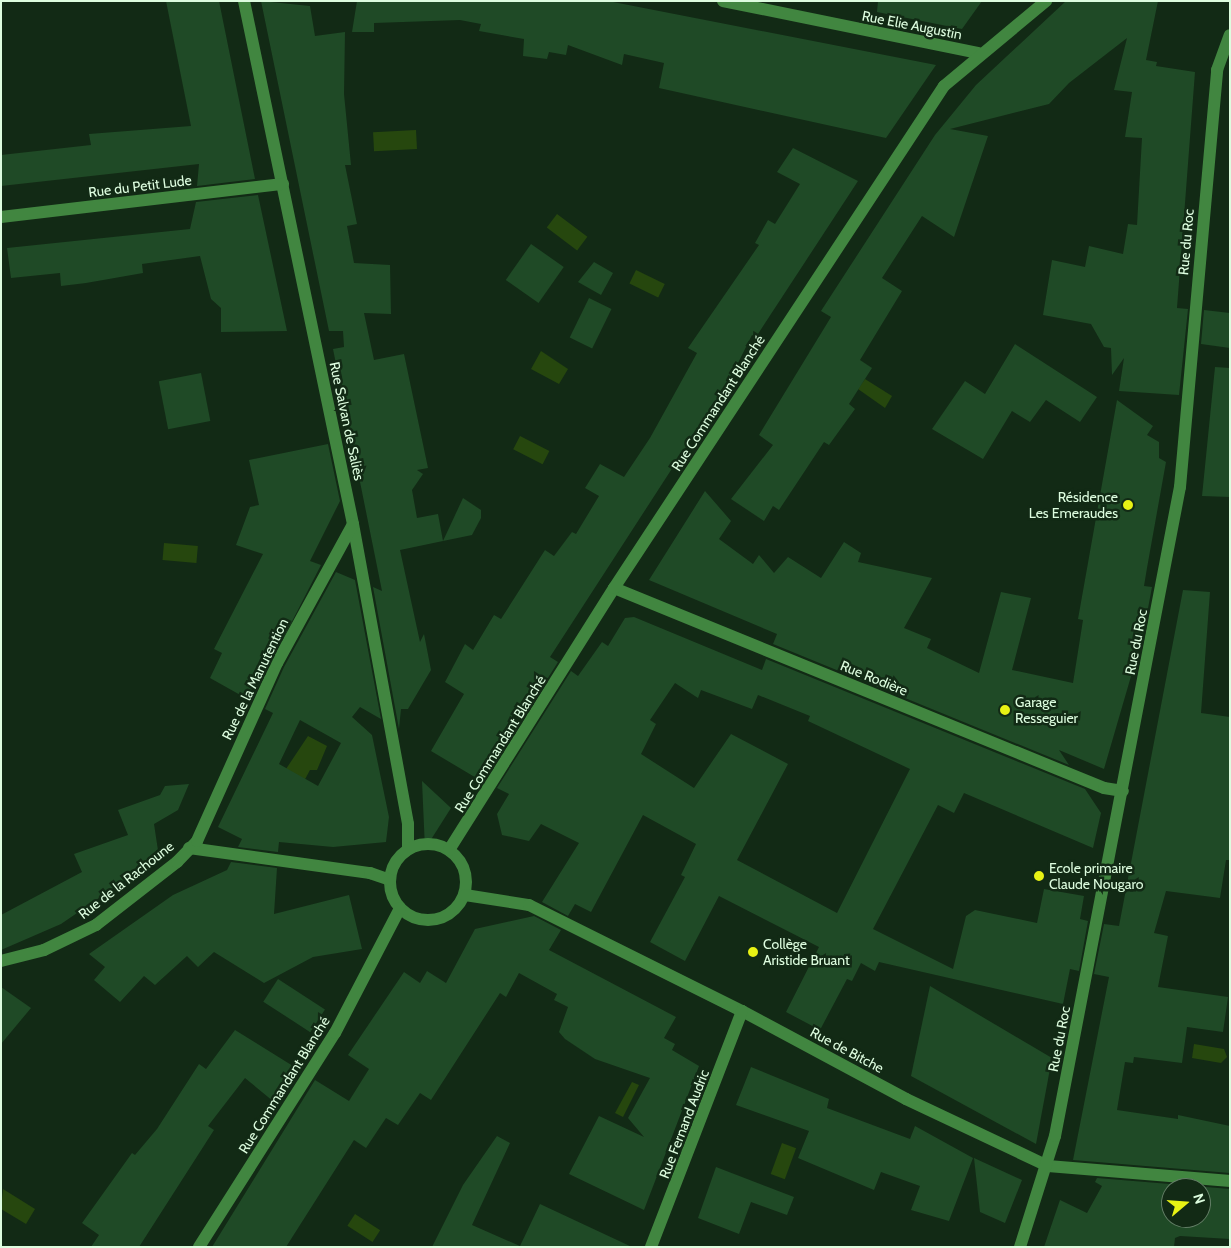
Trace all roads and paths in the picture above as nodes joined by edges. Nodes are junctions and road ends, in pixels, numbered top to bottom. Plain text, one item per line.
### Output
1 (244, 1) edge
2 (723, 1) edge
3 (1046, 1) edge
4 (1230, 35) edge
5 (979, 53) junction
6 (282, 184) junction
7 (1, 217) edge
8 (353, 524) junction
9 (614, 588) junction
10 (1123, 791) junction
11 (189, 848) junction
12 (408, 849) junction
13 (449, 850) junction
14 (390, 880) junction
15 (465, 895) junction
16 (400, 908) junction
17 (1, 961) edge
18 (742, 1011) junction
19 (1048, 1166) junction
20 (1230, 1181) edge
21 (199, 1247) edge
22 (651, 1247) edge
23 (1020, 1247) edge

1 - 6 street, Rue Salvan de Saliès
2 - 5 street, Rue Elie Augustin
3 - 5 street, Rue Commandant Blanché
4 - 10 street, Rue du Roc
5 - 9 street, Rue Commandant Blanché
6 - 7 street, Rue du Petit Lude
6 - 8 street, Rue Salvan de Saliès
8 - 11 street, Rue de la Manutention
8 - 12 street, Rue Salvan de Saliès
9 - 10 street, Rue Rodière
9 - 13 street, Rue Commandant Blanché
10 - 19 street, Rue du Roc
11 - 14 street, Rue de la Rachoune
11 - 17 street, Rue de la Rachoune
12 - 13 street
12 - 14 street
13 - 15 street
14 - 16 street
15 - 16 street
15 - 18 street, Rue de Bitche
16 - 21 street, Rue Commandant Blanché
18 - 19 street, Rue de Bitche
18 - 22 street, Rue Fernand Audric
19 - 20 street, Rue de Bitche
19 - 23 street, Rue du Roc

